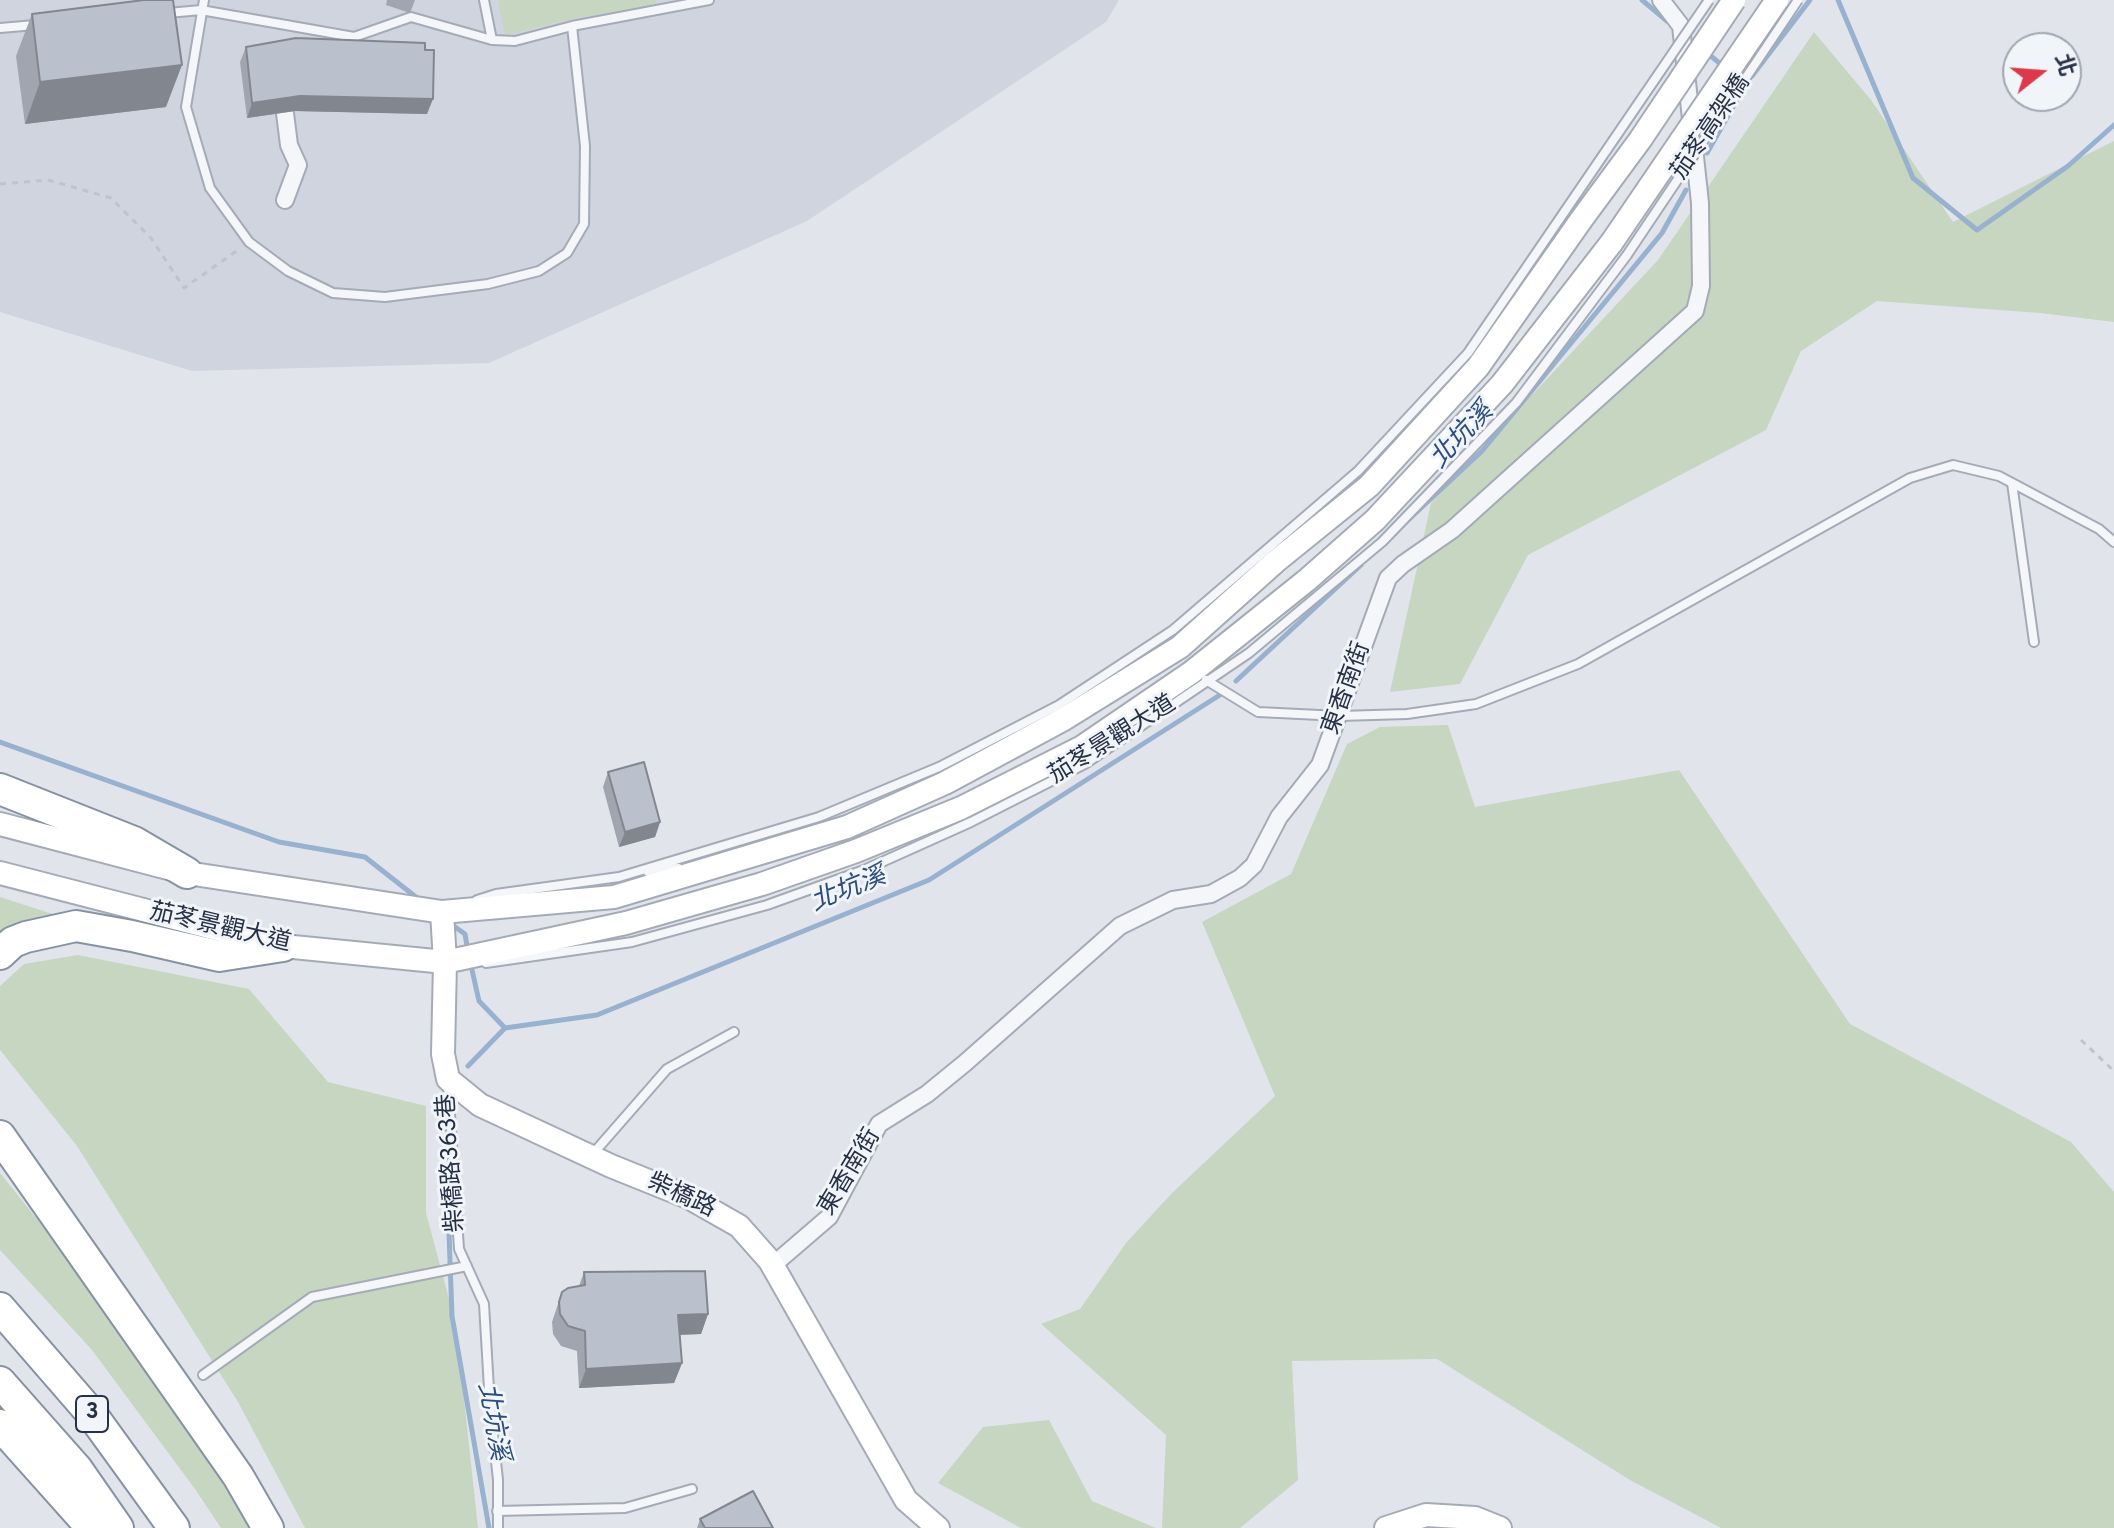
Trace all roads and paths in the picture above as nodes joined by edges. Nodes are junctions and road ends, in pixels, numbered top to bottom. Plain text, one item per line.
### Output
1 (484, 0) edge
2 (709, 0) edge
3 (1709, 0) edge
4 (1734, 0) edge
5 (1777, 0) edge
6 (1798, 0) edge
7 (1665, 2) edge
8 (202, 5) edge
9 (155, 14) edge
10 (46, 24) edge
11 (572, 26) junction
12 (0, 28) edge
13 (492, 40) junction
14 (285, 113) edge
15 (0, 184) edge
16 (285, 200) dead end
17 (1573, 216) junction
18 (249, 242) junction
19 (1620, 249) junction
20 (1414, 437) junction
21 (1358, 471) junction
22 (2012, 483) junction
23 (2114, 542) edge
24 (1176, 639) junction
25 (2034, 642) dead end
26 (1199, 677) junction
27 (1340, 716) junction
28 (0, 789) edge
29 (1033, 790) junction
30 (939, 817) junction
31 (0, 824) edge
32 (758, 856) junction
33 (0, 873) edge
34 (187, 873) junction
35 (619, 877) junction
36 (442, 912) junction
37 (283, 946) junction
38 (0, 954) edge
39 (445, 962) junction
40 (734, 1032) dead end
41 (2081, 1040) dead end
42 (2114, 1071) edge
43 (448, 1079) junction
44 (0, 1136) edge
45 (591, 1156) junction
46 (467, 1266) junction
47 (772, 1266) junction
48 (0, 1308) edge
49 (203, 1375) dead end
50 (0, 1382) edge
51 (0, 1425) edge
52 (692, 1489) dead end
53 (497, 1511) junction
54 (92, 1528) edge
55 (118, 1528) edge
56 (174, 1528) edge
57 (268, 1528) edge
58 (498, 1528) edge
59 (938, 1528) edge
60 (1386, 1528) edge
61 (1500, 1528) edge

1 - 13 lane
2 - 11 lane
3 - 17 lane, bridge
4 - 17 street, bridge
5 - 19 street, 茄苳高架橋, bridge
6 - 19 lane, 茄苳高架橋, bridge
7 - 27 street, 東香南街
8 - 9 lane
8 - 13 lane
8 - 18 lane
10 - 12 lane
11 - 13 lane
11 - 18 lane
14 - 16 street
15 - 18 path
17 - 20 street, 茄苳景觀大道
17 - 21 lane, 茄苳景觀大道
19 - 26 street, 茄苳景觀大道
20 - 21 lane
20 - 24 street, 茄苳景觀大道
21 - 24 lane, 茄苳景觀大道
22 - 23 lane
22 - 25 lane
22 - 27 lane
24 - 32 street, 茄苳景觀大道
24 - 35 lane, 茄苳景觀大道
26 - 27 lane
26 - 29 lane, 茄苳景觀大道
26 - 30 street, 茄苳景觀大道
27 - 47 street, 東香南街
28 - 34 highway
29 - 30 lane
29 - 39 lane, 茄苳景觀大道
30 - 39 street, 茄苳景觀大道
31 - 34 street, 茄苳景觀大道
32 - 35 lane
32 - 36 street, 茄苳景觀大道
33 - 37 street, 茄苳景觀大道
34 - 36 street, 茄苳景觀大道
35 - 36 lane, 茄苳景觀大道
36 - 39 street
37 - 38 highway
37 - 39 street, 茄苳景觀大道
39 - 43 street
40 - 45 lane
41 - 42 path
43 - 45 street, 柴橋路
43 - 46 lane, 柴橋路363巷
44 - 57 highway
45 - 47 street, 柴橋路
46 - 49 lane
46 - 53 lane, 柴橋路363巷
47 - 59 street, 柴橋路
48 - 56 highway, 3
50 - 55 highway, 3
51 - 54 highway
52 - 53 lane
53 - 58 lane, 柴橋路363巷
60 - 61 street

